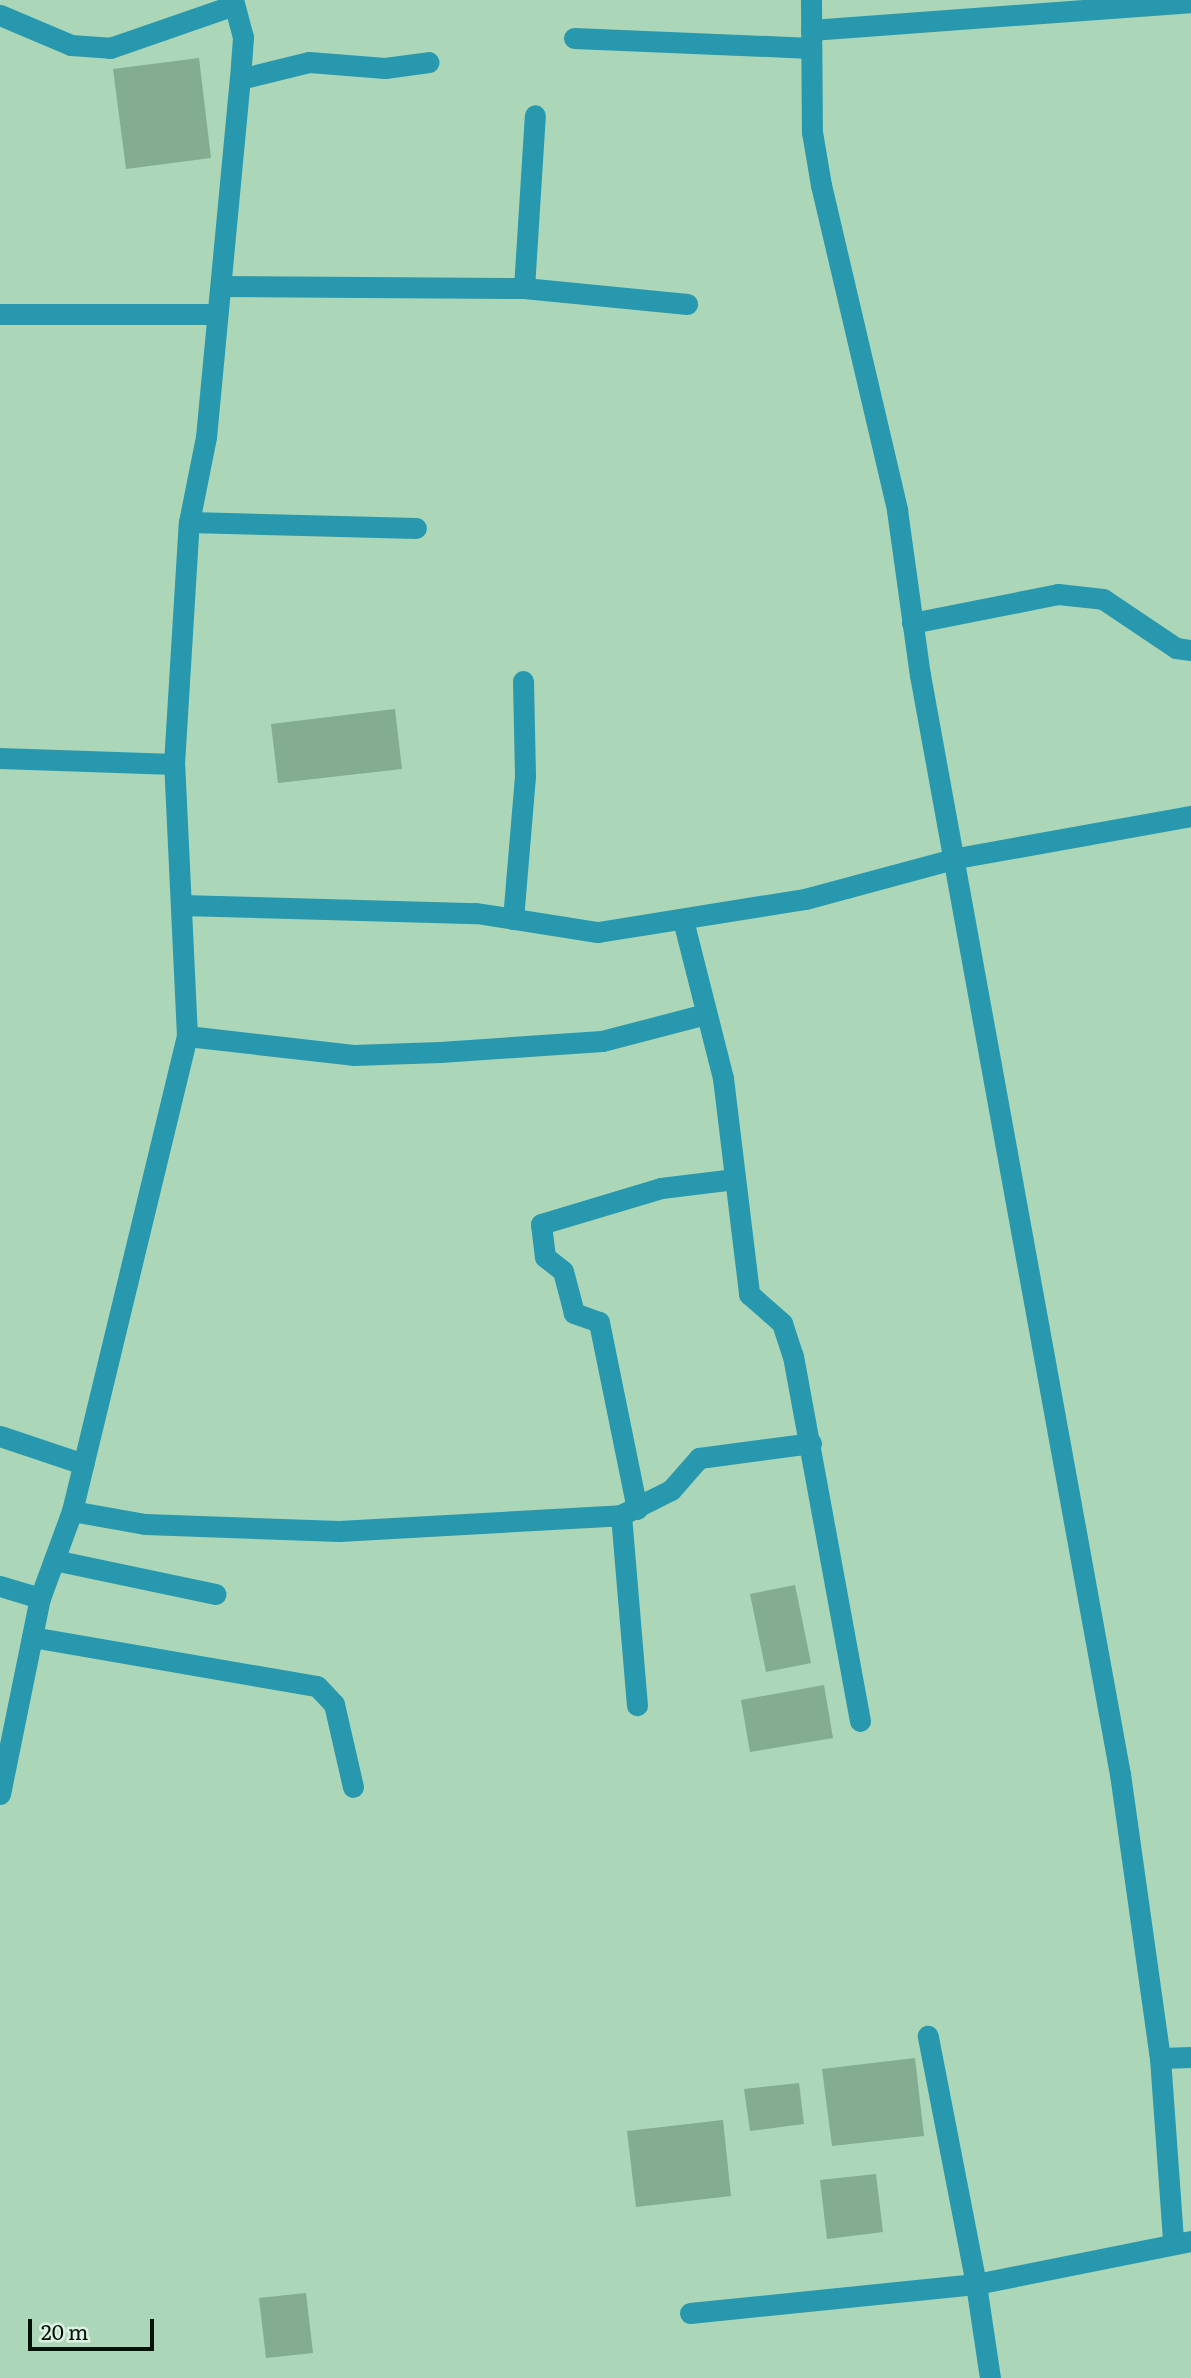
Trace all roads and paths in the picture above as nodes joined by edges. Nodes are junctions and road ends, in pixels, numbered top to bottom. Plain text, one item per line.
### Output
1 (811, 0) edge
2 (233, 2) edge
3 (1191, 2) edge
4 (0, 15) edge
5 (574, 38) dead end
6 (811, 39) junction
7 (429, 62) dead end
8 (240, 79) junction
9 (535, 116) dead end
10 (223, 286) junction
11 (524, 288) junction
12 (687, 304) dead end
13 (0, 314) edge
14 (217, 314) junction
15 (189, 522) junction
16 (416, 528) dead end
17 (912, 623) junction
18 (1191, 650) edge
19 (523, 681) dead end
20 (0, 758) edge
21 (174, 764) junction
22 (1191, 816) edge
23 (957, 858) junction
24 (181, 905) junction
25 (513, 919) junction
26 (682, 920) junction
27 (706, 1014) junction
28 (187, 1036) junction
29 (734, 1179) junction
30 (0, 1436) edge
31 (811, 1443) junction
32 (83, 1464) junction
33 (72, 1511) junction
34 (629, 1512) junction
35 (54, 1559) junction
36 (0, 1586) edge
37 (215, 1594) dead end
38 (40, 1598) junction
39 (32, 1637) junction
40 (637, 1705) dead end
41 (860, 1721) dead end
42 (353, 1787) dead end
43 (0, 1794) edge
44 (928, 2035) dead end
45 (1191, 2057) edge
46 (1160, 2058) junction
47 (1182, 2241) edge
48 (976, 2284) junction
49 (690, 2313) dead end
50 (990, 2378) edge

1 - 6 street
2 - 4 street
2 - 8 street
3 - 6 street
5 - 6 street
6 - 17 street
7 - 8 street
8 - 10 street
9 - 11 street
10 - 11 street
10 - 14 street
11 - 12 street
13 - 14 street
14 - 15 street
15 - 16 street
15 - 21 street
17 - 18 street
17 - 23 street
19 - 25 street
20 - 21 street
21 - 24 street
22 - 23 street
23 - 26 street
23 - 46 street
24 - 25 street
24 - 28 street
25 - 26 street
26 - 27 street
27 - 28 street
27 - 29 street
28 - 32 street
29 - 31 street
29 - 34 street
30 - 32 street
31 - 34 street
31 - 41 street
32 - 33 street
33 - 34 street
33 - 35 street
34 - 40 street
35 - 37 street
35 - 38 street
36 - 38 street
38 - 39 street
39 - 42 street
39 - 43 street
44 - 48 street
45 - 46 street
46 - 47 street
47 - 48 street
48 - 49 street
48 - 50 street

